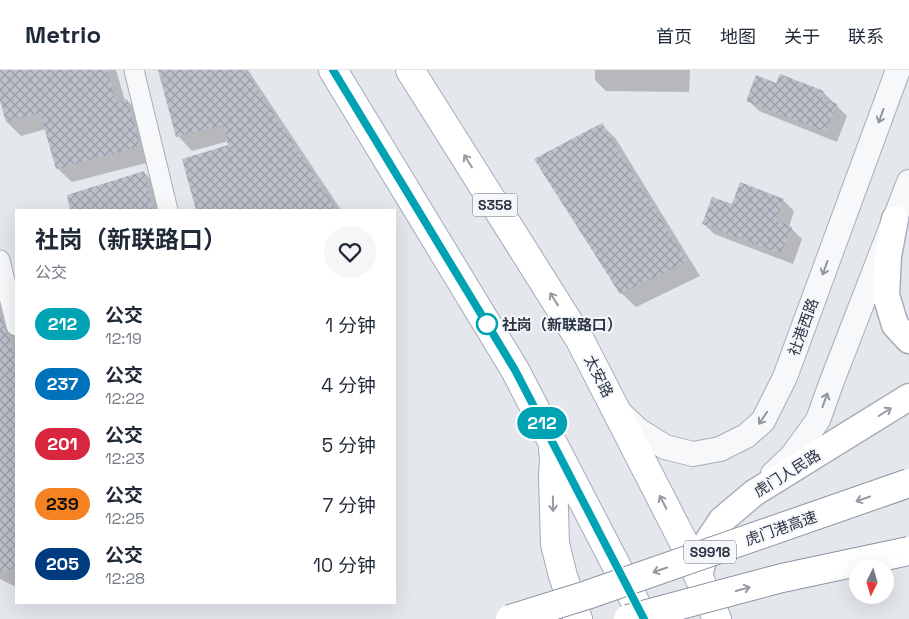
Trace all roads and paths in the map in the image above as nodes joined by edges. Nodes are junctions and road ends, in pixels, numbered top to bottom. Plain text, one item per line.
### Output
1 (134, 70) edge
2 (333, 70) edge
3 (410, 70) edge
4 (898, 70) edge
5 (909, 182) edge
6 (168, 209) edge
7 (894, 219) junction
8 (0, 260) edge
9 (15, 322) edge
10 (909, 340) edge
11 (909, 397) edge
12 (615, 408) junction
13 (550, 439) junction
14 (909, 484) edge
15 (754, 493) junction
16 (909, 551) edge
17 (699, 578) junction
18 (510, 619) edge
19 (578, 619) edge
20 (628, 619) edge
21 (644, 619) edge
22 (717, 619) edge

1 - 6 street
2 - 13 main road
12 -> 3 main road, 太安路 / S358
4 -> 12 street, 社港西路
5 - 7 street
7 - 10 main road
15 -> 7 street
8 - 9 street
15 -> 11 main road, 虎门人民路
17 -> 12 main road, 太安路 / S358
13 -> 19 main road
13 - 21 main road
14 -> 18 main road, 虎门港高速 / S9918, bridge
15 - 17 main road, 虎门人民路
20 -> 16 main road, bridge
17 - 22 main road, 太安路 / S358

